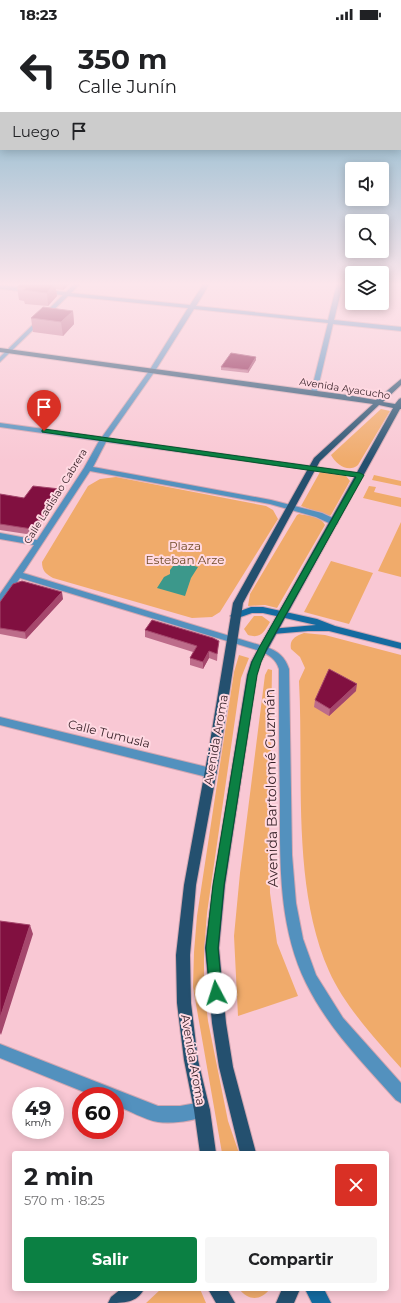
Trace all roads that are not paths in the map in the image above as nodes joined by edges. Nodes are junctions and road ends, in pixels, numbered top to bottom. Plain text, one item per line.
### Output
1 (18, 342) edge
2 (169, 342) edge
3 (325, 342) edge
4 (0, 344) edge
5 (14, 346) junction
6 (0, 350) edge
7 (8, 352) junction
8 (0, 360) edge
9 (153, 368) junction
10 (401, 381) edge
11 (315, 389) junction
12 (384, 397) junction
13 (378, 402) junction
14 (400, 403) edge
15 (0, 425) edge
16 (104, 439) junction
17 (88, 468) junction
18 (312, 468) junction
19 (360, 475) junction
20 (290, 508) junction
21 (334, 522) junction
22 (0, 536) edge
23 (39, 543) junction
24 (18, 574) junction
25 (0, 601) edge
26 (282, 615) junction
27 (235, 616) junction
28 (332, 629) junction
29 (273, 631) junction
30 (232, 640) junction
31 (401, 646) edge
32 (263, 648) junction
33 (0, 721) edge
34 (211, 773) junction
35 (0, 1051) edge
36 (91, 1087) edge
37 (401, 1095) edge
38 (124, 1100) edge
39 (202, 1110) junction
40 (208, 1151) edge
41 (247, 1151) edge
42 (132, 1291) edge
43 (218, 1291) edge
44 (290, 1291) edge
45 (315, 1291) edge
46 (117, 1303) edge
47 (226, 1303) edge
48 (285, 1303) edge
49 (322, 1303) edge

1 - 5 street
2 - 9 street, Calle Ladislao Cabrera
3 - 11 street
4 - 5 main road, Avenida Ayacucho
5 - 7 street
5 - 9 main road, Avenida Ayacucho
6 - 7 main road, Avenida Ayacucho
7 - 8 street
7 - 9 main road, Avenida Ayacucho
9 - 11 main road, Avenida Ayacucho
9 - 16 street, Calle Ladislao Cabrera
10 - 12 main road, Avenida Aroma
11 - 12 main road, Avenida Ayacucho
11 - 13 main road, Avenida Ayacucho
12 - 13 main road, Avenida Aroma
12 - 14 main road, Avenida Ayacucho
13 - 14 main road, Avenida Ayacucho
13 - 18 main road, Avenida Aroma
14 - 19 main road, Avenida Aroma
15 - 16 street
16 - 17 street, Calle Ladislao Cabrera
16 - 18 street
17 - 20 street
17 - 23 street, Calle Ladislao Cabrera
18 - 19 street
18 - 20 main road, Avenida Aroma
19 - 21 main road, Avenida Aroma
20 - 21 street
20 - 27 main road, Avenida Aroma
21 - 26 main road, Avenida Aroma
22 - 23 street
23 - 24 street, Calle Ladislao Cabrera
24 - 25 street, Calle Ladislao Cabrera
24 - 30 street
26 - 27 street
26 - 28 street
26 - 29 main road, Avenida Aroma
27 - 30 main road, Avenida Aroma
28 - 29 street
28 - 31 street
29 - 32 main road, Avenida Aroma
30 - 32 street, Avenida Bartolomé Guzmán
30 - 34 main road, Avenida Aroma
32 - 37 street, Avenida Bartolomé Guzmán
32 - 41 main road, Avenida Aroma
33 - 34 street, Calle Tumusla
34 - 39 main road, Avenida Aroma
35 - 36 street
38 - 39 street
39 - 40 main road, Avenida Aroma
42 - 46 main road
43 - 47 main road
44 - 48 main road
45 - 49 street

